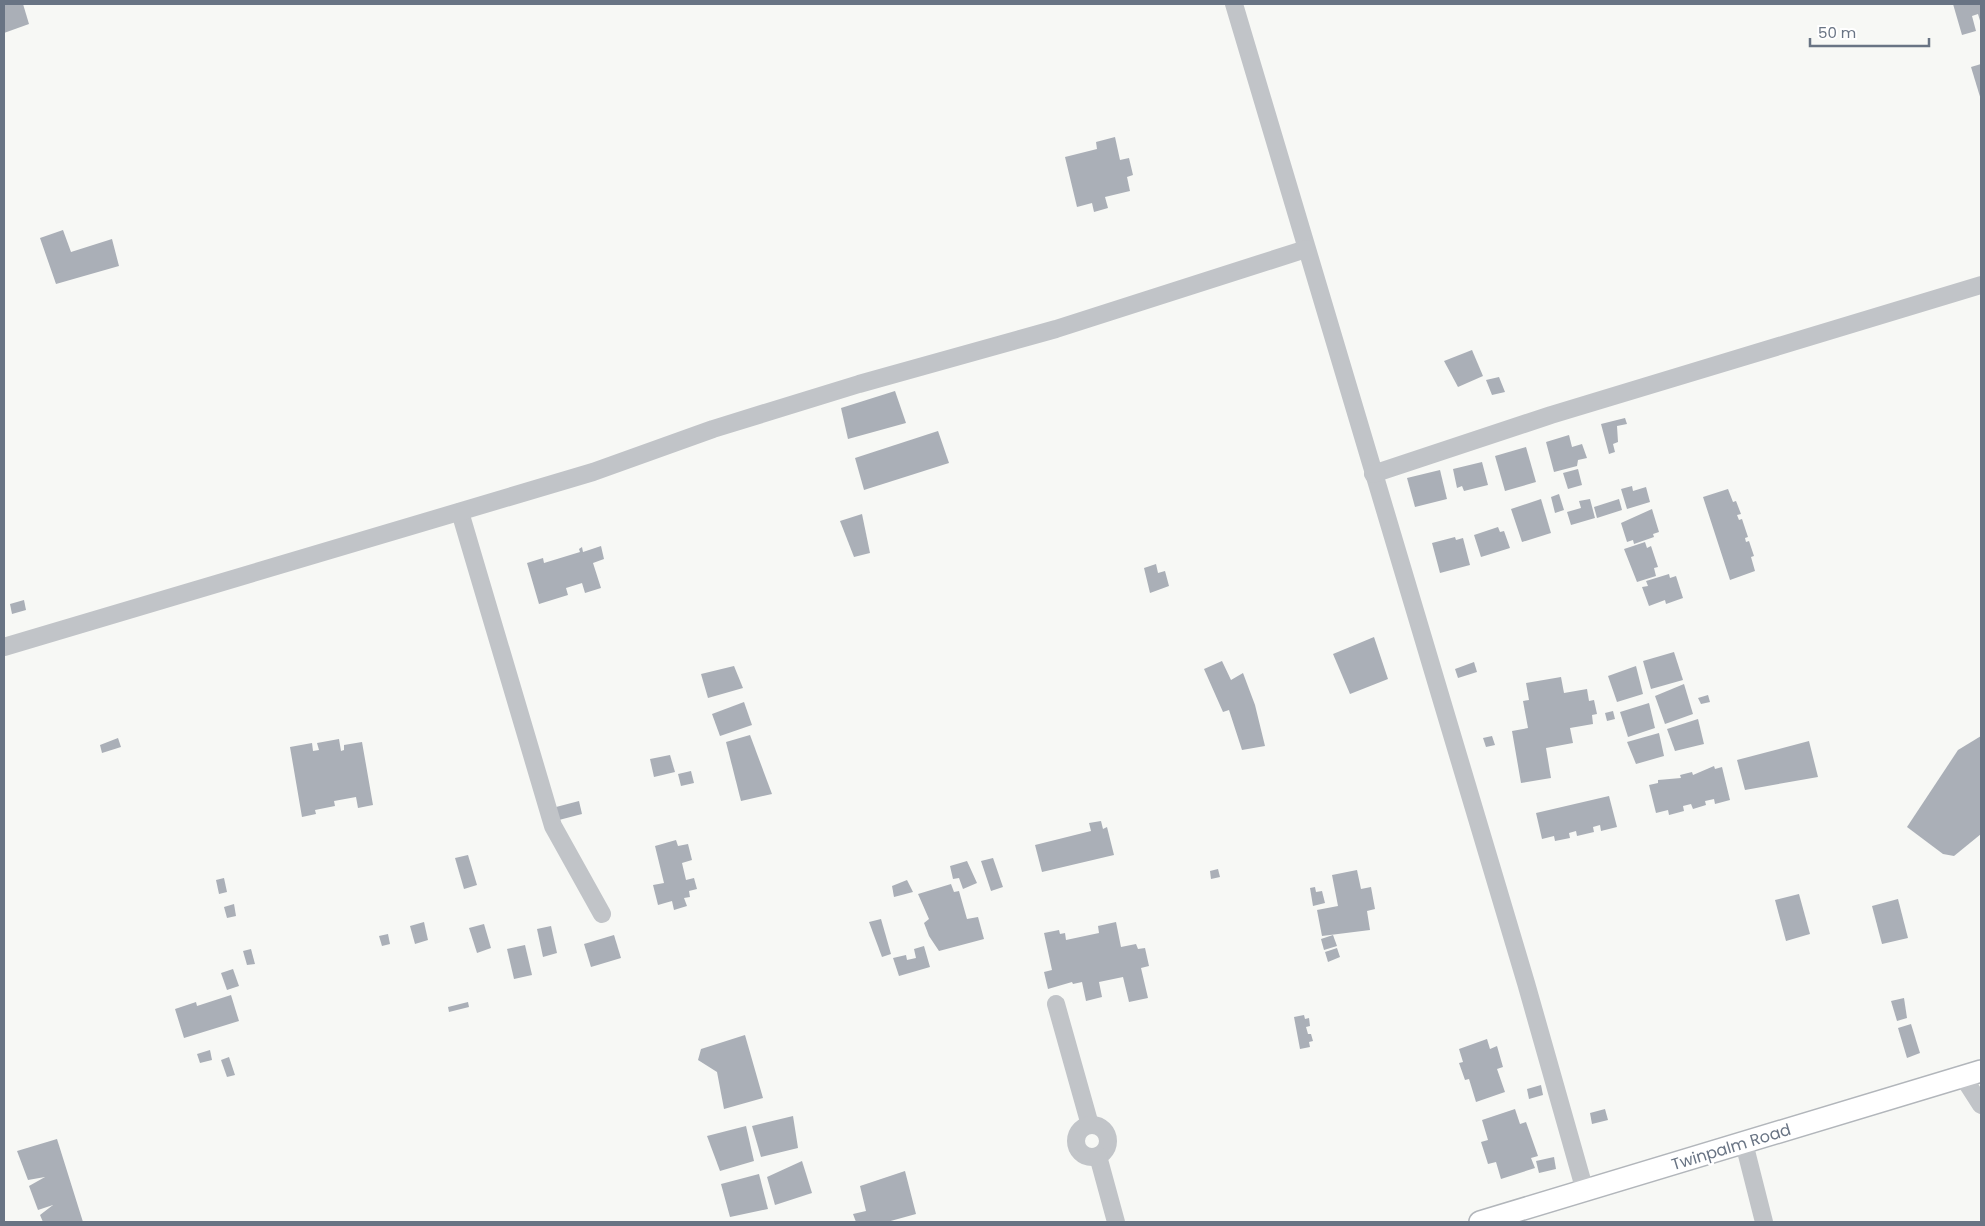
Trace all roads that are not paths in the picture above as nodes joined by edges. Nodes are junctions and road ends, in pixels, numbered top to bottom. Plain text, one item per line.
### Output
1 (1234, 4) edge
2 (1306, 249) junction
3 (1981, 285) edge
4 (1373, 474) junction
5 (460, 512) junction
6 (4, 647) edge
7 (602, 914) dead end
8 (1056, 1004) dead end
9 (1972, 1074) edge
10 (1981, 1105) edge
11 (1744, 1143) junction
12 (1585, 1191) junction
13 (1116, 1222) edge
14 (1480, 1222) edge
15 (1764, 1222) edge

1 - 2 street
2 - 4 street
2 - 5 street
3 - 4 street
4 - 12 street
5 - 6 street
5 - 7 street
8 - 13 street
9 - 10 street
9 - 11 main road, Twinpalm Road
11 - 12 main road, Twinpalm Road
11 - 15 street
12 - 14 main road, Twinpalm Road

